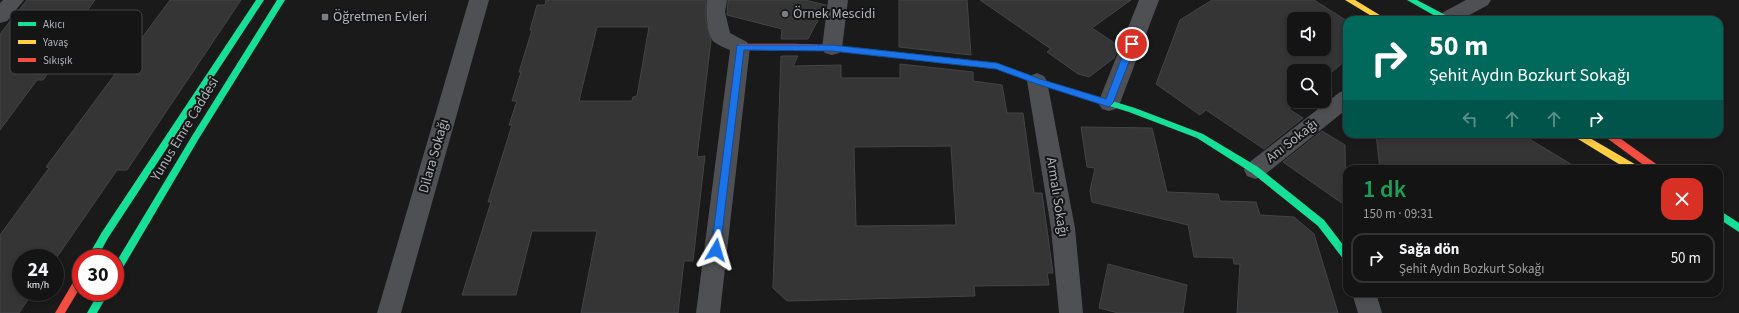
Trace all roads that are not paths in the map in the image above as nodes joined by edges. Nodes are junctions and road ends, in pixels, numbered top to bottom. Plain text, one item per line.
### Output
1 (14, 0) edge
2 (260, 0) edge
3 (281, 0) edge
4 (479, 0) edge
5 (717, 0) edge
6 (838, 0) edge
7 (1149, 0) edge
8 (1349, 0) edge
9 (1411, 0) edge
10 (1481, 0) edge
11 (0, 16) edge
12 (1377, 16) edge
13 (1439, 16) edge
14 (1453, 16) edge
15 (740, 48) junction
16 (832, 48) junction
17 (1037, 81) junction
18 (1343, 101) edge
19 (1109, 103) junction
20 (1583, 138) edge
21 (1613, 138) edge
22 (1628, 165) edge
23 (1650, 165) edge
24 (1255, 170) junction
25 (1723, 217) edge
26 (1723, 221) edge
27 (1739, 229) edge
28 (98, 249) edge
29 (1343, 252) edge
30 (124, 258) edge
31 (72, 292) edge
32 (1365, 297) edge
33 (99, 301) edge
34 (60, 313) edge
35 (92, 313) edge
36 (389, 313) edge
37 (708, 313) edge
38 (1071, 313) edge
39 (1370, 313) edge

1 - 11 street
2 - 28 street, Yunus Emre Caddesi
3 - 30 street, Yunus Emre Caddesi
4 - 36 street, Dilara Sokağı
5 - 15 street
6 - 16 street
7 - 19 street
8 - 12 street
9 - 13 street
10 - 14 street
15 - 16 street
15 - 37 street
16 - 17 street
17 - 19 street
17 - 38 street, Armalı Sokağı
18 - 24 street, Anı Sokağı
19 - 24 street
20 - 22 street
21 - 23 street
24 - 29 street
25 - 27 street
26 - 27 street
31 - 34 street
32 - 39 street
33 - 35 street

